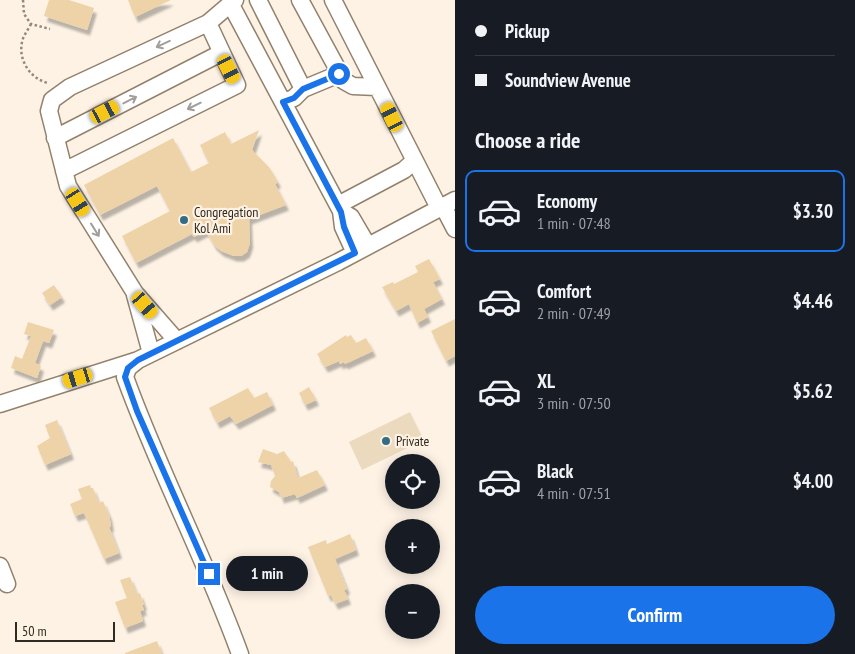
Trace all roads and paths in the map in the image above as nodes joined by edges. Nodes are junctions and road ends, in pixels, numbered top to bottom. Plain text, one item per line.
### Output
1 (23, 0) edge
2 (258, 0) edge
3 (300, 0) edge
4 (333, 0) edge
5 (233, 2) edge
6 (208, 23) junction
7 (31, 24) junction
8 (50, 29) dead end
9 (221, 53) junction
10 (339, 74) junction
11 (48, 83) dead end
12 (377, 87) junction
13 (303, 89) junction
14 (283, 102) junction
15 (55, 138) junction
16 (414, 161) junction
17 (64, 171) junction
18 (446, 204) edge
19 (340, 208) junction
20 (455, 229) edge
21 (362, 250) junction
22 (135, 293) junction
23 (177, 341) junction
24 (144, 356) junction
25 (0, 404) edge
26 (0, 566) edge
27 (7, 584) dead end
28 (240, 654) edge

1 - 7 path
2 - 13 street
3 - 10 street
4 - 12 street
5 - 6 street
5 - 14 street
6 - 9 street
6 -> 15 street
7 - 8 path
7 - 11 path
15 -> 9 street
9 -> 17 street
10 - 12 street
10 - 13 street
12 - 16 street
13 - 14 street
14 - 19 street
15 - 17 street
16 - 18 street
16 - 19 street
17 -> 22 street
18 - 20 street
18 - 21 street
19 - 21 street
21 - 23 street
22 - 23 street
22 - 24 street
23 - 24 street
24 - 25 street
24 - 28 street
26 - 27 street

